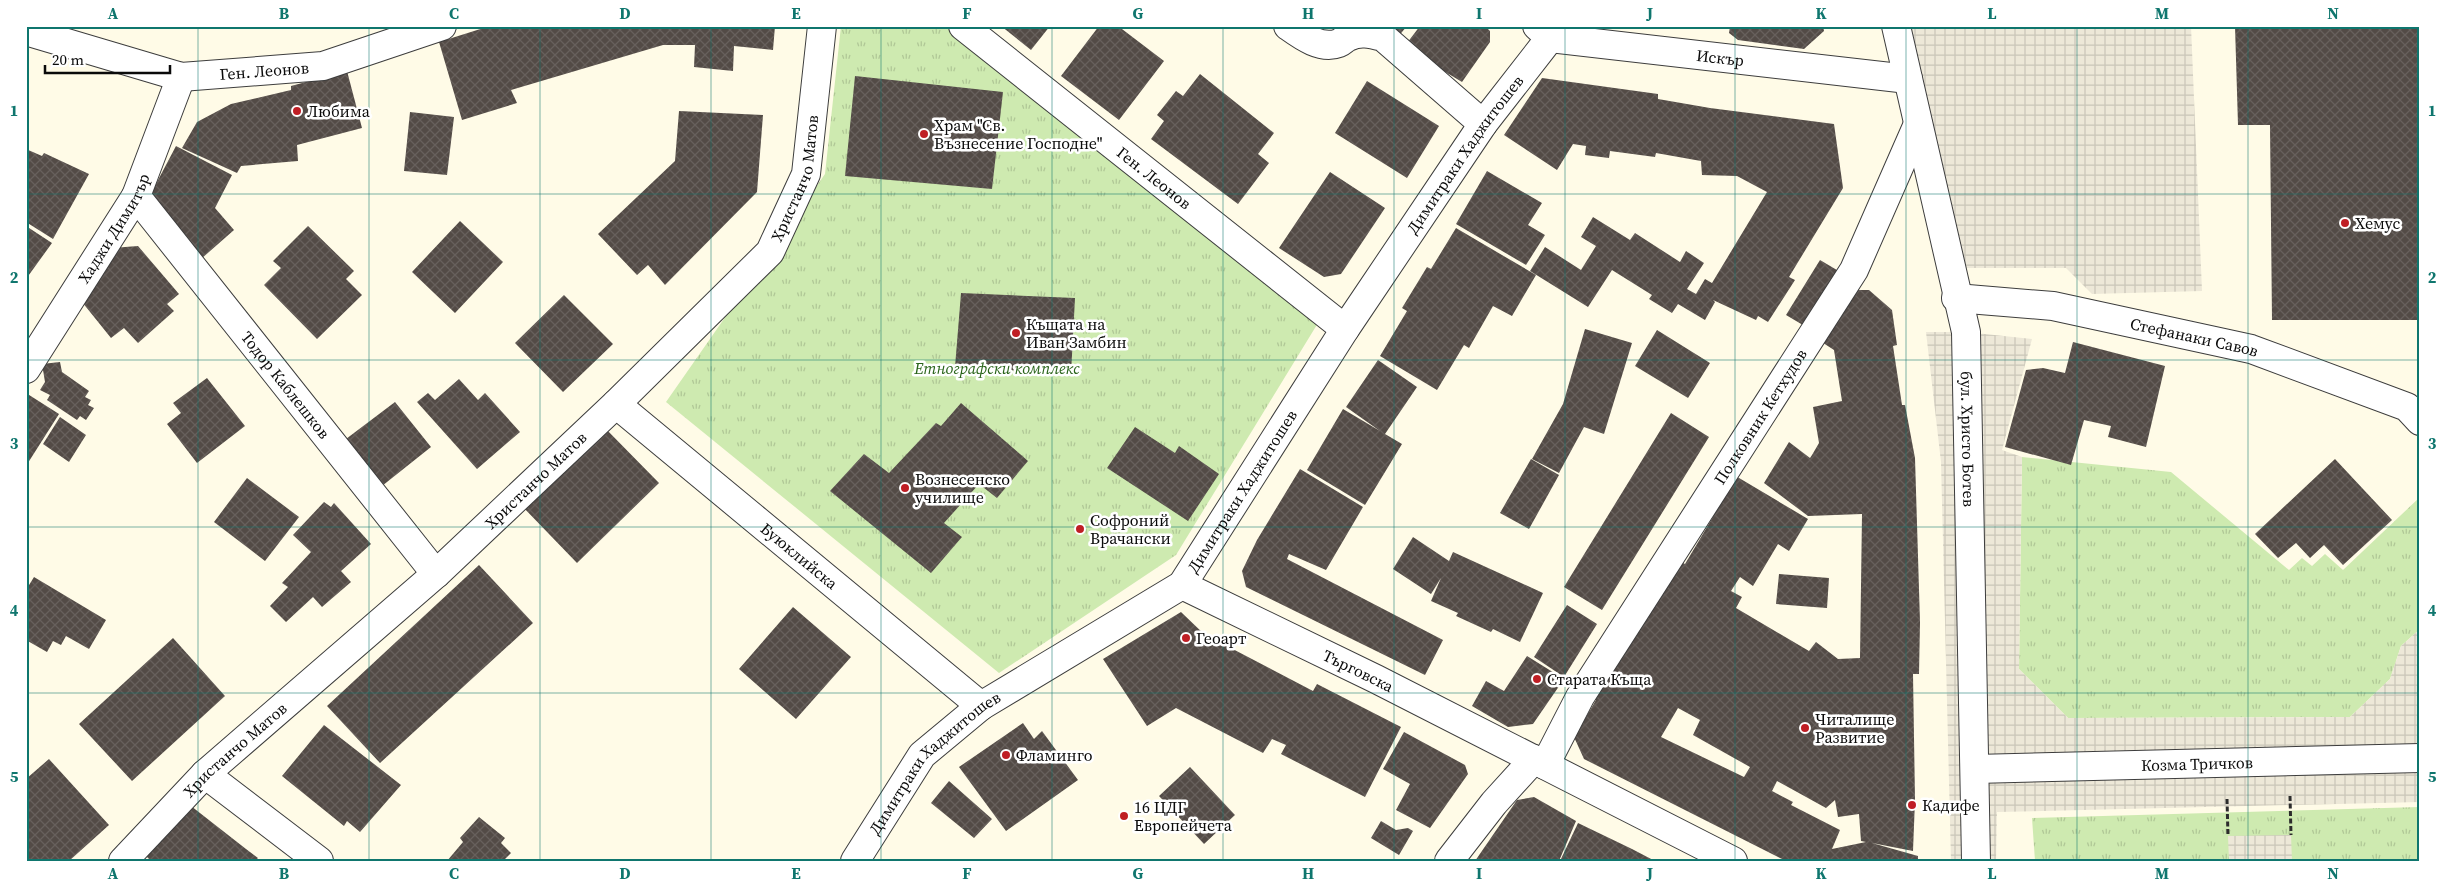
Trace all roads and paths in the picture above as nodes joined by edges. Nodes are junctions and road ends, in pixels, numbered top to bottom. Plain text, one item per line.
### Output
1 (442, 26) edge
2 (822, 26) edge
3 (963, 26) edge
4 (1288, 26) edge
5 (1897, 26) edge
6 (26, 31) edge
7 (1544, 32) edge
8 (181, 77) junction
9 (1908, 79) junction
10 (1483, 124) junction
11 (1918, 124) junction
12 (136, 196) junction
13 (1956, 298) junction
14 (1345, 329) junction
15 (26, 368) edge
16 (616, 404) junction
17 (2420, 421) edge
18 (436, 574) junction
19 (1182, 584) junction
20 (981, 706) junction
21 (2420, 758) edge
22 (1539, 762) junction
23 (1975, 769) junction
24 (205, 774) junction
25 (123, 861) edge
26 (319, 861) edge
27 (855, 861) edge
28 (1449, 861) edge
29 (1733, 861) edge
30 (1976, 861) edge

1 - 8 street, Ген. Леонов
2 - 16 street, Христанчо Матов
3 - 14 street, Ген. Леонов
4 - 10 street
5 - 9 street, бул. Христо Ботев
6 - 8 street, Ген. Леонов
7 - 9 street, Искър
7 - 10 street, Димитраки Хаджитошев
8 - 12 street, Хаджи Димитър
9 - 11 street, бул. Христо Ботев
10 - 14 street, Димитраки Хаджитошев
11 - 13 street, бул. Христо Ботев
11 - 22 street, Полковник Кетхудов
12 - 15 street, Хаджи Димитър
12 - 18 street, Тодор Каблешков
13 - 17 street, Стефанаки Савов
13 - 23 street, бул. Христо Ботев
14 - 19 street, Димитраки Хаджитошев
16 - 18 street, Христанчо Матов
16 - 20 street, Буюклийска
18 - 24 street, Христанчо Матов
19 - 20 street, Димитраки Хаджитошев
19 - 22 street, Търговска
20 - 27 street, Димитраки Хаджитошев
21 - 23 street, Козма Тричков
22 - 28 street
22 - 29 street, Търговска
23 - 30 street, бул. Христо Ботев
24 - 25 street, Христанчо Матов
24 - 26 street

